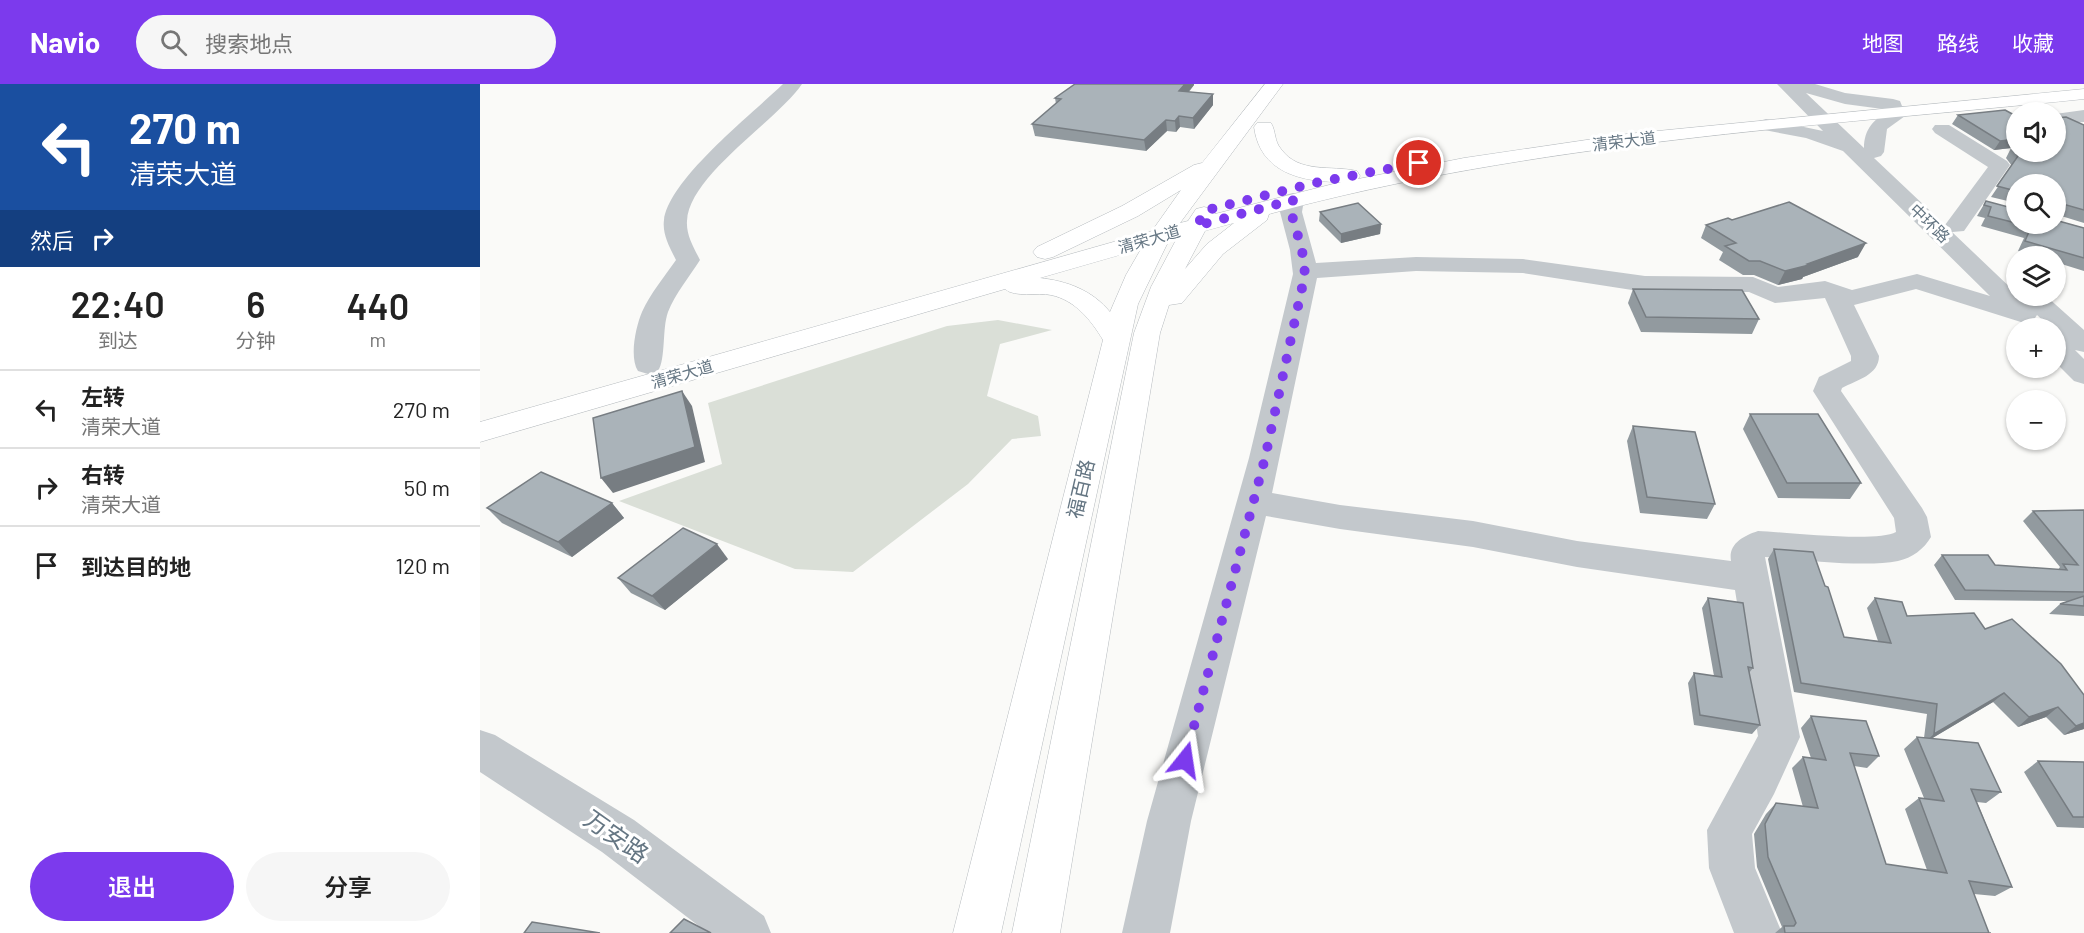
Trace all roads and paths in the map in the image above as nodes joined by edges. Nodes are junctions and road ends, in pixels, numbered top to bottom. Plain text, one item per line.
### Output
1 (793, 84) edge
2 (1274, 84) edge
3 (1295, 84) edge
4 (1799, 84) edge
5 (2084, 87) edge
6 (2084, 94) edge
7 (1774, 104) edge
8 (1898, 108) junction
9 (1825, 115) junction
10 (2084, 116) edge
11 (1264, 127) junction
12 (1942, 129) dead end
13 (2084, 130) edge
14 (1236, 149) junction
15 (1865, 152) junction
16 (1351, 176) junction
17 (1291, 200) junction
18 (1190, 218) junction
19 (1956, 226) junction
20 (1022, 262) junction
21 (1305, 271) junction
22 (2006, 272) edge
23 (970, 290) junction
24 (1836, 293) junction
25 (2031, 313) edge
26 (1131, 336) junction
27 (2073, 339) edge
28 (648, 365) junction
29 (2084, 375) edge
30 (480, 412) edge
31 (480, 432) edge
32 (1253, 502) junction
33 (1752, 578) junction
34 (480, 749) edge
35 (747, 933) edge
36 (977, 933) edge
37 (1036, 933) edge
38 (1146, 933) edge
39 (1758, 933) edge

1 - 28 street
2 - 14 main road, 福百路
3 - 11 main road, 福百路
4 - 8 street
4 - 9 street
5 - 8 main road, 清荣大道
6 - 8 main road, 清荣大道
7 - 9 main road, 清荣大道
7 - 9 street
7 - 15 street
7 - 16 main road, 清荣大道
7 - 17 main road, 清荣大道
8 - 9 main road, 清荣大道
8 - 15 street
9 - 15 street, 中环路
10 - 13 street
11 - 14 main road, 福百路
11 - 16 main road
12 - 19 street
14 - 18 main road, 福百路
14 - 20 main road
15 - 19 street, 中环路
15 - 25 street, 中环路
16 - 18 main road, 清荣大道
17 - 18 main road, 清荣大道
17 - 21 street
17 - 26 main road
18 - 20 main road, 清荣大道
18 - 23 main road, 清荣大道
18 - 26 main road, 福百路
19 - 22 street, 中环路
20 - 28 main road, 清荣大道
21 - 24 street
21 - 32 street
23 - 26 main road
23 - 31 main road, 清荣大道
24 - 25 street
24 - 33 street
25 - 27 street, 中环路
26 - 36 main road, 福百路
26 - 37 main road, 福百路
27 - 29 street, 中环路
28 - 30 main road, 清荣大道
32 - 33 street
32 - 38 street
33 - 39 street
34 - 35 street, 万安路

